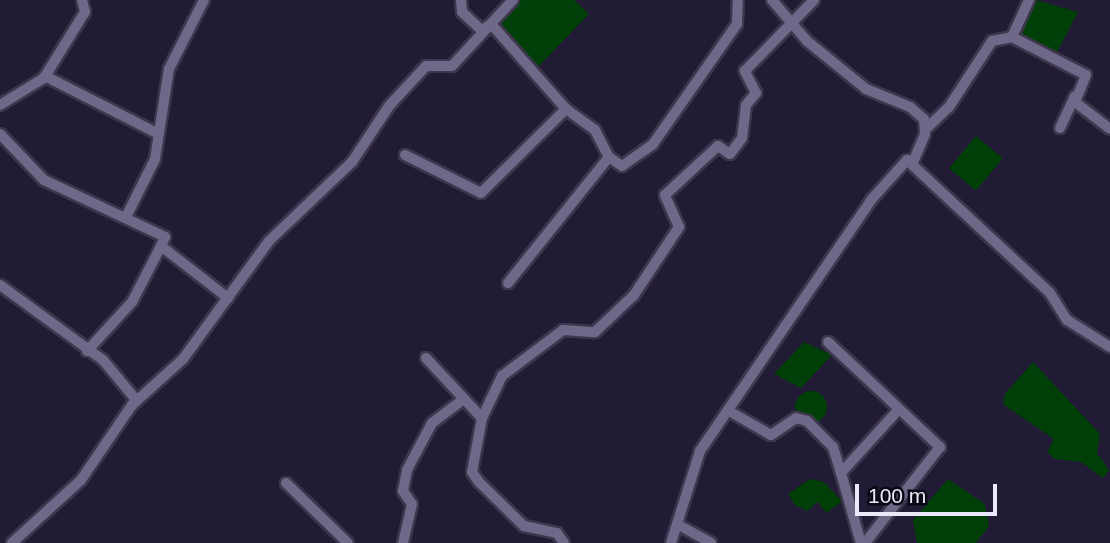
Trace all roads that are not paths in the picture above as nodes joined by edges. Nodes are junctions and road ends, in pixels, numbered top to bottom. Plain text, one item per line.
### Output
1 (82, 0) edge
2 (204, 0) edge
3 (461, 0) edge
4 (513, 0) edge
5 (738, 0) edge
6 (772, 0) edge
7 (814, 0) edge
8 (1029, 0) edge
9 (494, 22) junction
10 (790, 22) junction
11 (1012, 37) junction
12 (1086, 75) junction
13 (45, 76) junction
14 (0, 106) edge
15 (566, 109) junction
16 (927, 128) junction
17 (1060, 128) dead end
18 (1110, 129) edge
19 (157, 133) junction
20 (0, 134) edge
21 (405, 155) dead end
22 (609, 158) junction
23 (913, 162) junction
24 (127, 215) junction
25 (162, 246) junction
26 (508, 283) dead end
27 (0, 285) edge
28 (228, 298) junction
29 (828, 342) dead end
30 (1110, 347) edge
31 (87, 351) junction
32 (426, 358) dead end
33 (463, 400) junction
34 (137, 401) junction
35 (899, 409) junction
36 (729, 411) junction
37 (482, 418) junction
38 (841, 473) junction
39 (286, 483) dead end
40 (677, 524) junction
41 (12, 543) edge
42 (348, 543) edge
43 (403, 543) edge
44 (564, 543) edge
45 (671, 543) edge
46 (711, 543) edge
47 (863, 543) edge

1 - 13 street
2 - 19 street
3 - 9 street
4 - 9 street
5 - 22 street
6 - 10 street
7 - 10 street
8 - 11 street
9 - 15 street
9 - 28 street
10 - 16 street
10 - 37 street
11 - 12 street
11 - 16 street
12 - 17 street
12 - 18 street
13 - 14 street
13 - 19 street
15 - 21 street
15 - 22 street
16 - 23 street
19 - 24 street
20 - 24 street
22 - 26 street
23 - 30 street
23 - 36 street
24 - 25 street
25 - 28 street
25 - 31 street
27 - 31 street
28 - 34 street
29 - 35 street
31 - 34 street
32 - 33 street
33 - 37 street
33 - 43 street
34 - 41 street
35 - 38 street
35 - 47 street
36 - 38 street
36 - 40 street
37 - 44 street
38 - 47 street
39 - 42 street
40 - 45 street
40 - 46 street

